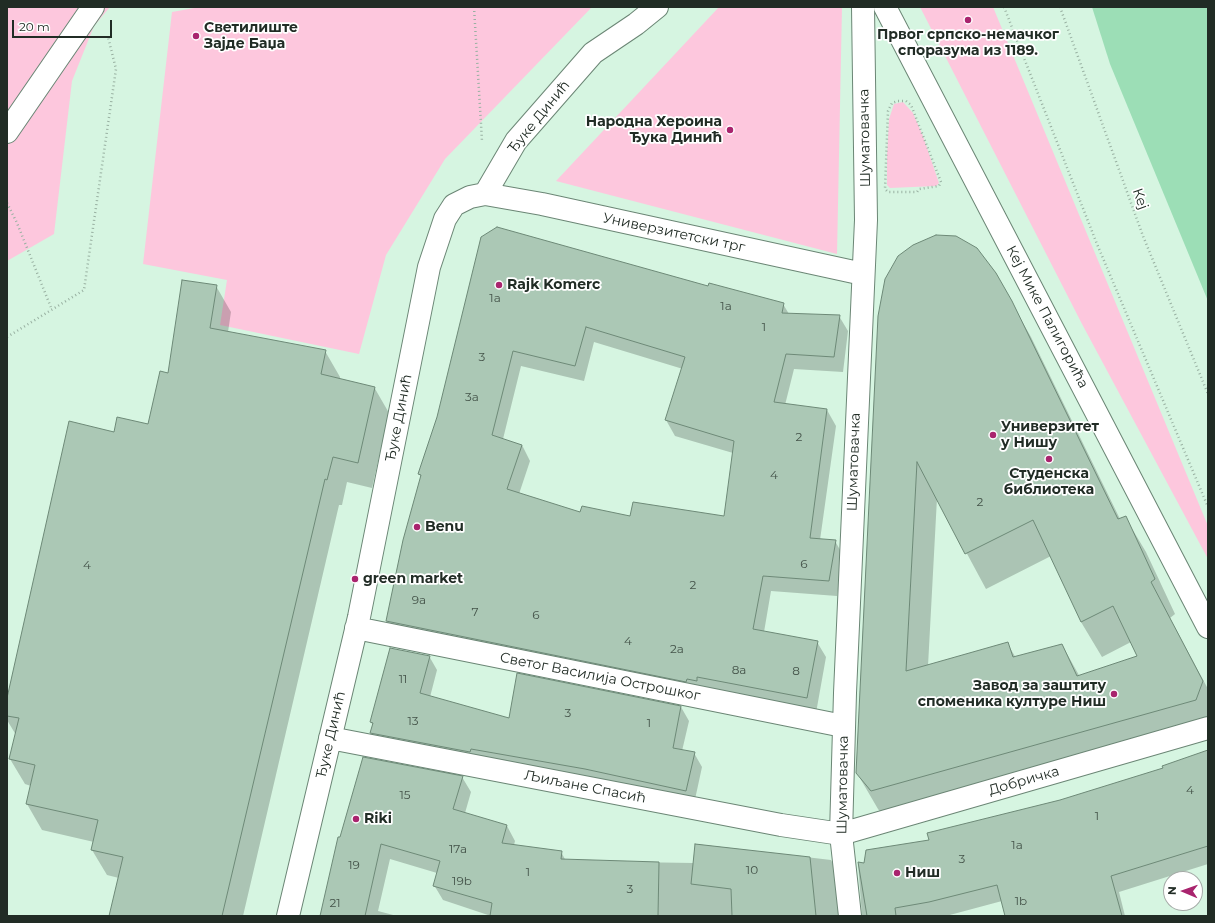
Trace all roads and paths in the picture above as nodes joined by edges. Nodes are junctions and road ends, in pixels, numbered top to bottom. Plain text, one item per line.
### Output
1 (93, 7) edge
2 (474, 7) edge
3 (657, 7) edge
4 (863, 7) edge
5 (885, 7) edge
6 (1004, 7) edge
7 (1060, 7) edge
8 (108, 35) dead end
9 (7, 132) edge
10 (482, 146) dead end
11 (917, 192) joint
12 (485, 194) junction
13 (7, 203) edge
14 (862, 274) junction
15 (52, 310) junction
16 (7, 337) edge
17 (1208, 394) edge
18 (1208, 507) edge
19 (1208, 627) edge
20 (356, 628) junction
21 (843, 726) junction
22 (1208, 728) edge
23 (330, 738) junction
24 (841, 834) junction
25 (288, 916) edge
26 (850, 916) edge

1 - 9 street
2 - 10 path
3 - 12 street, Ђуке Динић
4 - 14 street, Шуматовачка
5 - 19 street, Кеј Мике Палигорића
6 - 18 path
7 - 17 path, Кеј
8 - 15 path
11 - 11 path
12 - 14 street, Универзитетски трг
12 - 20 street, Ђуке Динић
13 - 15 path
14 - 21 street, Шуматовачка
15 - 16 path
20 - 21 street, Светог Василија Острошког
20 - 23 street, Ђуке Динић
21 - 24 street, Шуматовачка
22 - 24 street, Добричка
23 - 24 street, Љиљане Спасић
23 - 25 street, Ђуке Динић
24 - 26 street, Шуматовачка

